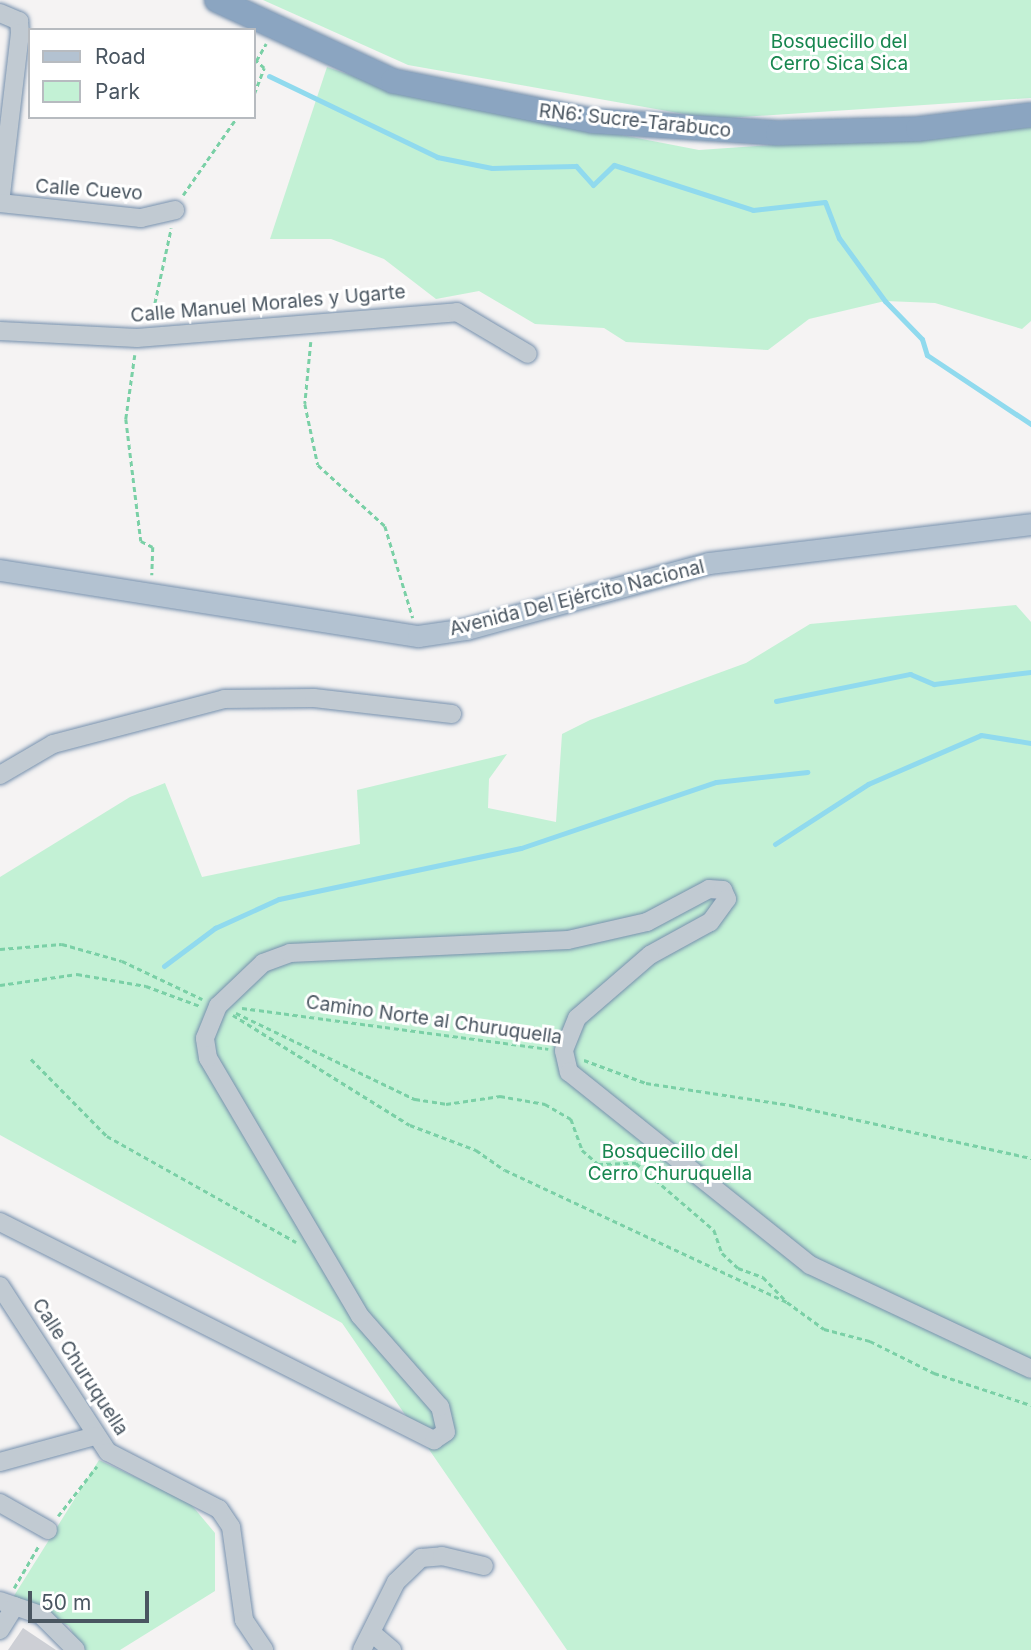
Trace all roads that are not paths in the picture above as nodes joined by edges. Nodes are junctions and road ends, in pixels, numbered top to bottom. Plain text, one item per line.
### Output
1 (217, 0) edge
2 (0, 13) edge
3 (23, 77) edge
4 (1031, 115) edge
5 (0, 203) edge
6 (175, 210) road end
7 (0, 331) edge
8 (528, 354) dead end
9 (1031, 524) edge
10 (0, 570) edge
11 (452, 714) dead end
12 (0, 775) edge
13 (0, 1222) edge
14 (0, 1286) edge
15 (1031, 1369) edge
16 (95, 1436) junction
17 (0, 1462) edge
18 (0, 1503) edge
19 (48, 1530) road end
20 (484, 1566) dead end
21 (7, 1603) edge
22 (0, 1630) edge
23 (373, 1634) junction
24 (76, 1650) edge
25 (264, 1650) edge
26 (362, 1650) edge
27 (392, 1650) edge

1 - 4 highway, RN6: Sucre-Tarabuco
2 - 3 street
3 - 5 street
5 - 6 street, Calle Cuevo
7 - 8 street, Calle Manuel Morales y Ugarte
9 - 10 main road, Avenida Del Ejército Nacional
11 - 12 street
13 - 15 street
14 - 16 street, Calle Churuquella
16 - 17 street
16 - 25 street, Calle Churuquella
18 - 19 street
20 - 23 street
21 - 22 street
21 - 24 street
23 - 26 street
23 - 27 street

